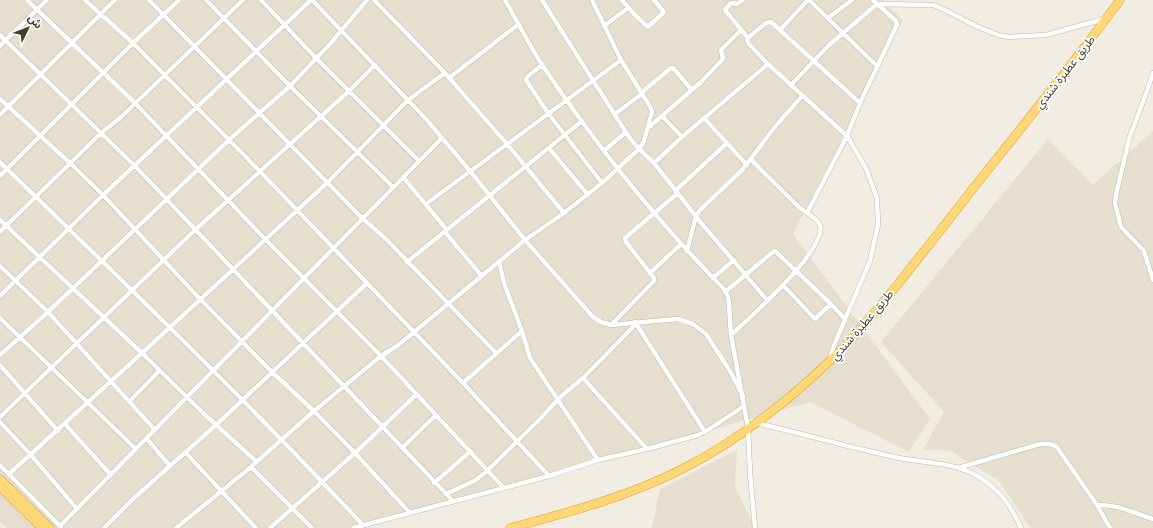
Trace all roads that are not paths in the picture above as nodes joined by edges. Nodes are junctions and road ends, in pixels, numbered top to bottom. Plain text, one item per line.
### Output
1 (27, 0) edge
2 (47, 0) edge
3 (85, 0) edge
4 (115, 0) edge
5 (149, 0) edge
6 (179, 0) edge
7 (206, 0) edge
8 (243, 0) edge
9 (261, 0) edge
10 (312, 0) edge
11 (367, 0) edge
12 (374, 0) edge
13 (505, 0) edge
14 (542, 0) edge
15 (593, 0) edge
16 (622, 0) edge
17 (654, 0) edge
18 (743, 0) edge
19 (808, 0) edge
20 (852, 0) edge
21 (1120, 0) edge
22 (875, 2) edge
23 (628, 8) junction
24 (38, 10) junction
25 (102, 14) junction
26 (164, 15) junction
27 (224, 18) junction
28 (828, 18) junction
29 (1106, 18) junction
30 (520, 24) junction
31 (284, 25) junction
32 (604, 26) junction
33 (340, 30) junction
34 (741, 30) junction
35 (780, 30) junction
36 (843, 33) junction
37 (0, 35) edge
38 (748, 38) junction
39 (6, 41) junction
40 (133, 43) junction
41 (73, 44) junction
42 (0, 46) edge
43 (195, 47) junction
44 (256, 51) junction
45 (316, 58) junction
46 (621, 60) junction
47 (814, 61) junction
48 (375, 64) junction
49 (768, 64) junction
50 (542, 65) junction
51 (877, 66) junction
52 (1153, 72) edge
53 (104, 73) junction
54 (445, 73) junction
55 (41, 75) junction
56 (164, 76) junction
57 (449, 78) junction
58 (226, 80) junction
59 (592, 80) junction
60 (791, 85) junction
61 (290, 86) junction
62 (1148, 88) junction
63 (692, 90) junction
64 (349, 91) junction
65 (1153, 92) edge
66 (643, 93) junction
67 (802, 96) junction
68 (0, 99) edge
69 (567, 99) junction
70 (408, 100) junction
71 (135, 103) junction
72 (860, 103) junction
73 (72, 104) junction
74 (9, 107) junction
75 (196, 108) junction
76 (258, 113) junction
77 (548, 113) junction
78 (615, 114) junction
79 (0, 115) edge
80 (321, 116) junction
81 (662, 116) junction
82 (704, 118) junction
83 (582, 121) junction
84 (383, 126) junction
85 (647, 129) junction
86 (626, 132) junction
87 (101, 133) junction
88 (566, 135) junction
89 (40, 136) junction
90 (167, 136) junction
91 (847, 136) junction
92 (682, 137) junction
93 (442, 138) junction
94 (229, 140) junction
95 (727, 143) junction
96 (290, 144) junction
97 (507, 144) junction
98 (549, 148) junction
99 (639, 149) junction
100 (605, 150) junction
101 (357, 153) junction
102 (750, 159) junction
103 (419, 161) junction
104 (0, 162) edge
105 (654, 163) junction
106 (71, 164) junction
107 (747, 165) junction
108 (135, 166) junction
109 (526, 166) junction
110 (618, 168) junction
111 (7, 169) junction
112 (198, 169) junction
113 (260, 172) junction
114 (471, 172) junction
115 (0, 176) edge
116 (403, 177) junction
117 (328, 182) junction
118 (602, 183) junction
119 (393, 187) junction
120 (676, 192) junction
121 (103, 195) junction
122 (488, 195) junction
123 (588, 195) junction
124 (36, 196) junction
125 (166, 199) junction
126 (228, 200) junction
127 (426, 204) junction
128 (296, 210) junction
129 (564, 213) junction
130 (654, 213) junction
131 (807, 213) junction
132 (696, 216) junction
133 (362, 218) junction
134 (0, 220) edge
135 (6, 226) junction
136 (135, 228) junction
137 (69, 229) junction
138 (195, 230) junction
139 (446, 231) junction
140 (0, 232) edge
141 (265, 239) junction
142 (525, 240) junction
143 (681, 244) junction
144 (333, 249) junction
145 (687, 251) junction
146 (40, 258) junction
147 (164, 259) junction
148 (734, 260) junction
149 (101, 261) junction
150 (499, 261) junction
151 (407, 262) junction
152 (0, 266) edge
153 (232, 269) junction
154 (797, 271) junction
155 (650, 273) junction
156 (481, 275) junction
157 (746, 275) junction
158 (304, 277) junction
159 (713, 278) junction
160 (1153, 280) edge
161 (16, 281) junction
162 (367, 283) junction
163 (783, 285) junction
164 (72, 288) junction
165 (132, 291) junction
166 (725, 292) junction
167 (0, 296) edge
168 (200, 299) junction
169 (768, 300) junction
170 (448, 304) junction
171 (831, 304) junction
172 (271, 311) junction
173 (337, 311) junction
174 (48, 312) junction
175 (0, 318) edge
176 (103, 318) junction
177 (845, 319) junction
178 (635, 323) junction
179 (611, 325) junction
180 (170, 328) junction
181 (522, 331) junction
182 (413, 333) junction
183 (732, 335) junction
184 (20, 337) junction
185 (242, 341) junction
186 (77, 344) junction
187 (302, 344) junction
188 (142, 353) junction
189 (496, 354) junction
190 (0, 355) edge
191 (381, 356) junction
192 (830, 361) junction
193 (0, 365) edge
194 (52, 368) junction
195 (160, 371) junction
196 (212, 371) junction
197 (272, 372) junction
198 (583, 378) junction
199 (111, 381) junction
200 (463, 383) junction
201 (344, 386) junction
202 (25, 393) junction
203 (417, 394) junction
204 (743, 396) junction
205 (187, 397) junction
206 (558, 399) junction
207 (242, 401) junction
208 (129, 402) junction
209 (87, 403) junction
210 (744, 406) junction
211 (314, 411) junction
212 (436, 415) junction
213 (0, 417) edge
214 (0, 422) edge
215 (756, 422) junction
216 (65, 424) junction
217 (216, 425) junction
218 (382, 427) junction
219 (748, 428) junction
220 (155, 430) junction
221 (58, 431) junction
222 (705, 432) junction
223 (147, 439) junction
224 (281, 440) junction
225 (517, 441) junction
226 (402, 448) junction
227 (136, 449) junction
228 (647, 449) junction
229 (471, 451) junction
230 (185, 452) junction
231 (355, 453) junction
232 (31, 455) junction
233 (598, 460) junction
234 (257, 462) junction
235 (0, 464) edge
236 (170, 466) junction
237 (251, 467) junction
238 (958, 468) junction
239 (487, 471) junction
240 (9, 474) junction
241 (110, 474) junction
242 (549, 476) junction
243 (0, 478) edge
244 (322, 482) junction
245 (434, 483) junction
246 (0, 487) edge
247 (503, 488) junction
248 (222, 491) junction
249 (446, 494) junction
250 (453, 501) junction
251 (1097, 505) junction
252 (77, 508) junction
253 (293, 508) junction
254 (410, 512) junction
255 (1153, 519) edge
256 (363, 525) junction
257 (61, 527) edge
258 (42, 528) edge
259 (50, 528) edge
260 (104, 528) edge
261 (176, 528) edge
262 (256, 528) edge
263 (270, 528) edge
264 (312, 528) edge
265 (353, 528) edge
266 (510, 528) edge
267 (755, 528) edge
268 (1021, 528) edge
269 (1110, 528) edge

1 - 24 street
2 - 24 street
3 - 25 street
4 - 25 street
5 - 26 street
6 - 26 street
7 - 27 street
8 - 27 street
9 - 31 street
10 - 31 street
10 - 33 street
11 - 33 street
12 - 54 street
13 - 30 street
14 - 59 street
15 - 32 street
16 - 23 street
17 - 23 street
18 - 34 street
19 - 28 street
19 - 35 street
20 - 28 street
21 - 29 highway, طريق عطبرة شندي
22 - 29 street
22 - 36 street
22 - 51 street
23 - 32 street
24 - 39 street
24 - 41 street
25 - 40 street
25 - 41 street
26 - 40 street
26 - 43 street
27 - 43 street
27 - 44 street
28 - 36 street
29 - 192 highway, طريق عطبرة شندي
30 - 50 street
30 - 57 street
31 - 44 street
31 - 45 street
32 - 46 street
33 - 45 street
33 - 48 street
34 - 38 street
34 - 63 street
35 - 38 street
35 - 47 street
36 - 47 street
36 - 51 street
37 - 39 street
38 - 49 street
39 - 42 street
39 - 55 street
40 - 53 street
40 - 56 street
41 - 53 street
41 - 55 street
43 - 56 street
43 - 58 street
44 - 58 street
44 - 61 street
45 - 61 street
45 - 64 street
46 - 59 street
46 - 66 street
47 - 60 street
47 - 72 street
48 - 64 street
48 - 70 street
49 - 60 street
49 - 82 street
50 - 69 street
50 - 77 street
51 - 72 street
52 - 62 street
53 - 71 street
53 - 73 street
54 - 57 street
54 - 70 street
55 - 73 street
55 - 74 street
56 - 71 street
56 - 75 street
57 - 97 street
58 - 75 street
58 - 76 street
59 - 69 street
59 - 78 street
60 - 67 street
61 - 76 street
61 - 80 street
62 - 65 street
62 - 160 street
63 - 66 street
63 - 81 street
64 - 80 street
64 - 84 street
66 - 78 street
66 - 85 street
67 - 91 street
67 - 102 street
68 - 74 street
69 - 77 street
69 - 83 street
70 - 84 street
70 - 93 street
71 - 87 street
71 - 90 street
72 - 91 street
73 - 87 street
73 - 89 street
74 - 79 street
74 - 89 street
75 - 90 street
75 - 94 street
76 - 94 street
76 - 96 street
77 - 88 street
77 - 97 street
78 - 86 street
80 - 96 street
80 - 101 street
81 - 85 street
81 - 92 street
82 - 92 street
82 - 95 street
83 - 88 street
83 - 100 street
84 - 101 street
84 - 103 street
85 - 99 street
86 - 99 street
86 - 100 street
87 - 106 street
87 - 108 street
88 - 98 street
88 - 118 street
89 - 106 street
89 - 111 street
90 - 108 street
90 - 112 street
91 - 131 street
91 - 177 street
92 - 105 street
93 - 103 street
93 - 114 street
94 - 112 street
94 - 113 street
95 - 107 street
95 - 120 street
96 - 113 street
96 - 117 street
97 - 109 street
97 - 114 street
98 - 109 street
98 - 123 street
99 - 105 street
99 - 110 street
100 - 110 street
101 - 117 street
101 - 119 street
102 - 107 street
102 - 131 street
103 - 116 street
104 - 111 street
105 - 120 street
106 - 121 street
106 - 124 street
107 - 132 street
108 - 121 street
108 - 125 street
109 - 122 street
109 - 129 street
110 - 118 street
110 - 130 street
111 - 115 street
111 - 124 street
112 - 125 street
112 - 126 street
113 - 126 street
113 - 128 street
114 - 122 street
114 - 127 street
116 - 119 street
116 - 127 street
117 - 128 street
117 - 133 street
118 - 123 street
119 - 133 street
120 - 130 street
120 - 132 street
121 - 136 street
121 - 137 street
122 - 139 street
122 - 142 street
123 - 129 street
124 - 135 street
124 - 137 street
125 - 136 street
125 - 138 street
126 - 138 street
126 - 141 street
127 - 139 street
128 - 141 street
128 - 144 street
129 - 142 street
130 - 143 street
130 - 155 street
131 - 154 street
132 - 145 street
132 - 148 street
133 - 144 street
133 - 151 street
134 - 135 street
135 - 140 street
135 - 146 street
136 - 147 street
136 - 149 street
137 - 146 street
137 - 149 street
138 - 147 street
138 - 153 street
139 - 151 street
139 - 156 street
141 - 153 street
141 - 158 street
142 - 150 street
142 - 179 street
143 - 145 street
143 - 155 street
144 - 158 street
144 - 162 street
145 - 159 street
146 - 161 street
146 - 164 street
147 - 165 street
147 - 168 street
148 - 157 street
148 - 159 street
149 - 164 street
149 - 165 street
150 - 156 street
150 - 181 street
151 - 170 street
152 - 161 street
153 - 168 street
153 - 172 street
154 - 157 street
154 - 163 street
154 - 171 street
155 - 179 street
156 - 170 street
157 - 166 street
157 - 169 street
158 - 172 street
158 - 173 street
159 - 166 street
161 - 167 street
161 - 174 street
162 - 173 street
162 - 182 street
163 - 169 street
163 - 171 street
164 - 174 street
164 - 176 street
165 - 176 street
165 - 180 street
166 - 183 street
168 - 180 street
168 - 185 street
169 - 183 street
170 - 182 street
170 - 189 street
171 - 177 street
172 - 185 street
172 - 187 street
173 - 187 street
173 - 191 street
174 - 184 street
174 - 186 street
175 - 184 street
176 - 186 street
176 - 188 street
177 - 192 street
178 - 179 street
178 - 198 street
178 - 204 street
178 - 222 street
180 - 188 street
180 - 196 street
181 - 189 street
181 - 206 street
182 - 191 street
182 - 200 street
183 - 204 street
184 - 190 street
184 - 194 street
185 - 196 street
185 - 197 street
186 - 194 street
186 - 199 street
187 - 197 street
187 - 201 street
188 - 195 street
188 - 199 street
189 - 200 street
191 - 201 street
191 - 203 street
192 - 215 highway, طريق عطبرة شندي
193 - 202 street
194 - 202 street
194 - 209 street
195 - 205 street
195 - 208 street
196 - 205 street
196 - 207 street
197 - 207 street
197 - 211 street
198 - 206 street
198 - 228 street
199 - 208 street
199 - 209 street
200 - 225 street
201 - 211 street
201 - 218 street
202 - 213 street
202 - 221 street
203 - 212 street
203 - 218 street
204 - 210 street
205 - 217 street
205 - 220 street
206 - 225 street
206 - 233 street
207 - 217 street
207 - 224 street
208 - 220 street
209 - 216 street
209 - 227 street
210 - 219 street
210 - 222 street
211 - 224 street
211 - 231 street
212 - 226 street
212 - 229 street
214 - 232 street
215 - 219 highway, طريق عطبرة شندي
215 - 238 street
216 - 221 street
216 - 241 street
217 - 230 street
217 - 234 street
218 - 226 street
218 - 231 street
219 - 266 highway, طريق عطبرة شندي
219 - 267 street
220 - 223 street
221 - 232 street
222 - 228 street
223 - 227 street
223 - 236 street
224 - 234 street
224 - 244 street
225 - 239 street
225 - 242 street
226 - 245 street
227 - 241 street
228 - 233 street
229 - 239 street
229 - 245 street
230 - 236 street
230 - 248 street
231 - 244 street
231 - 254 street
232 - 240 street
232 - 252 street
233 - 242 street
234 - 237 street
235 - 240 street
236 - 260 street
237 - 248 street
237 - 253 street
238 - 251 street
238 - 268 street
239 - 247 street
239 - 249 street
240 - 257 street
241 - 252 street
242 - 247 street
243 - 259 highway
244 - 253 street
244 - 256 street
245 - 249 street
246 - 258 highway
247 - 250 street
248 - 261 street
248 - 262 street
249 - 250 street
250 - 254 street
251 - 255 street
251 - 269 street
252 - 257 street
253 - 263 street
253 - 264 street
254 - 256 street
256 - 265 street

